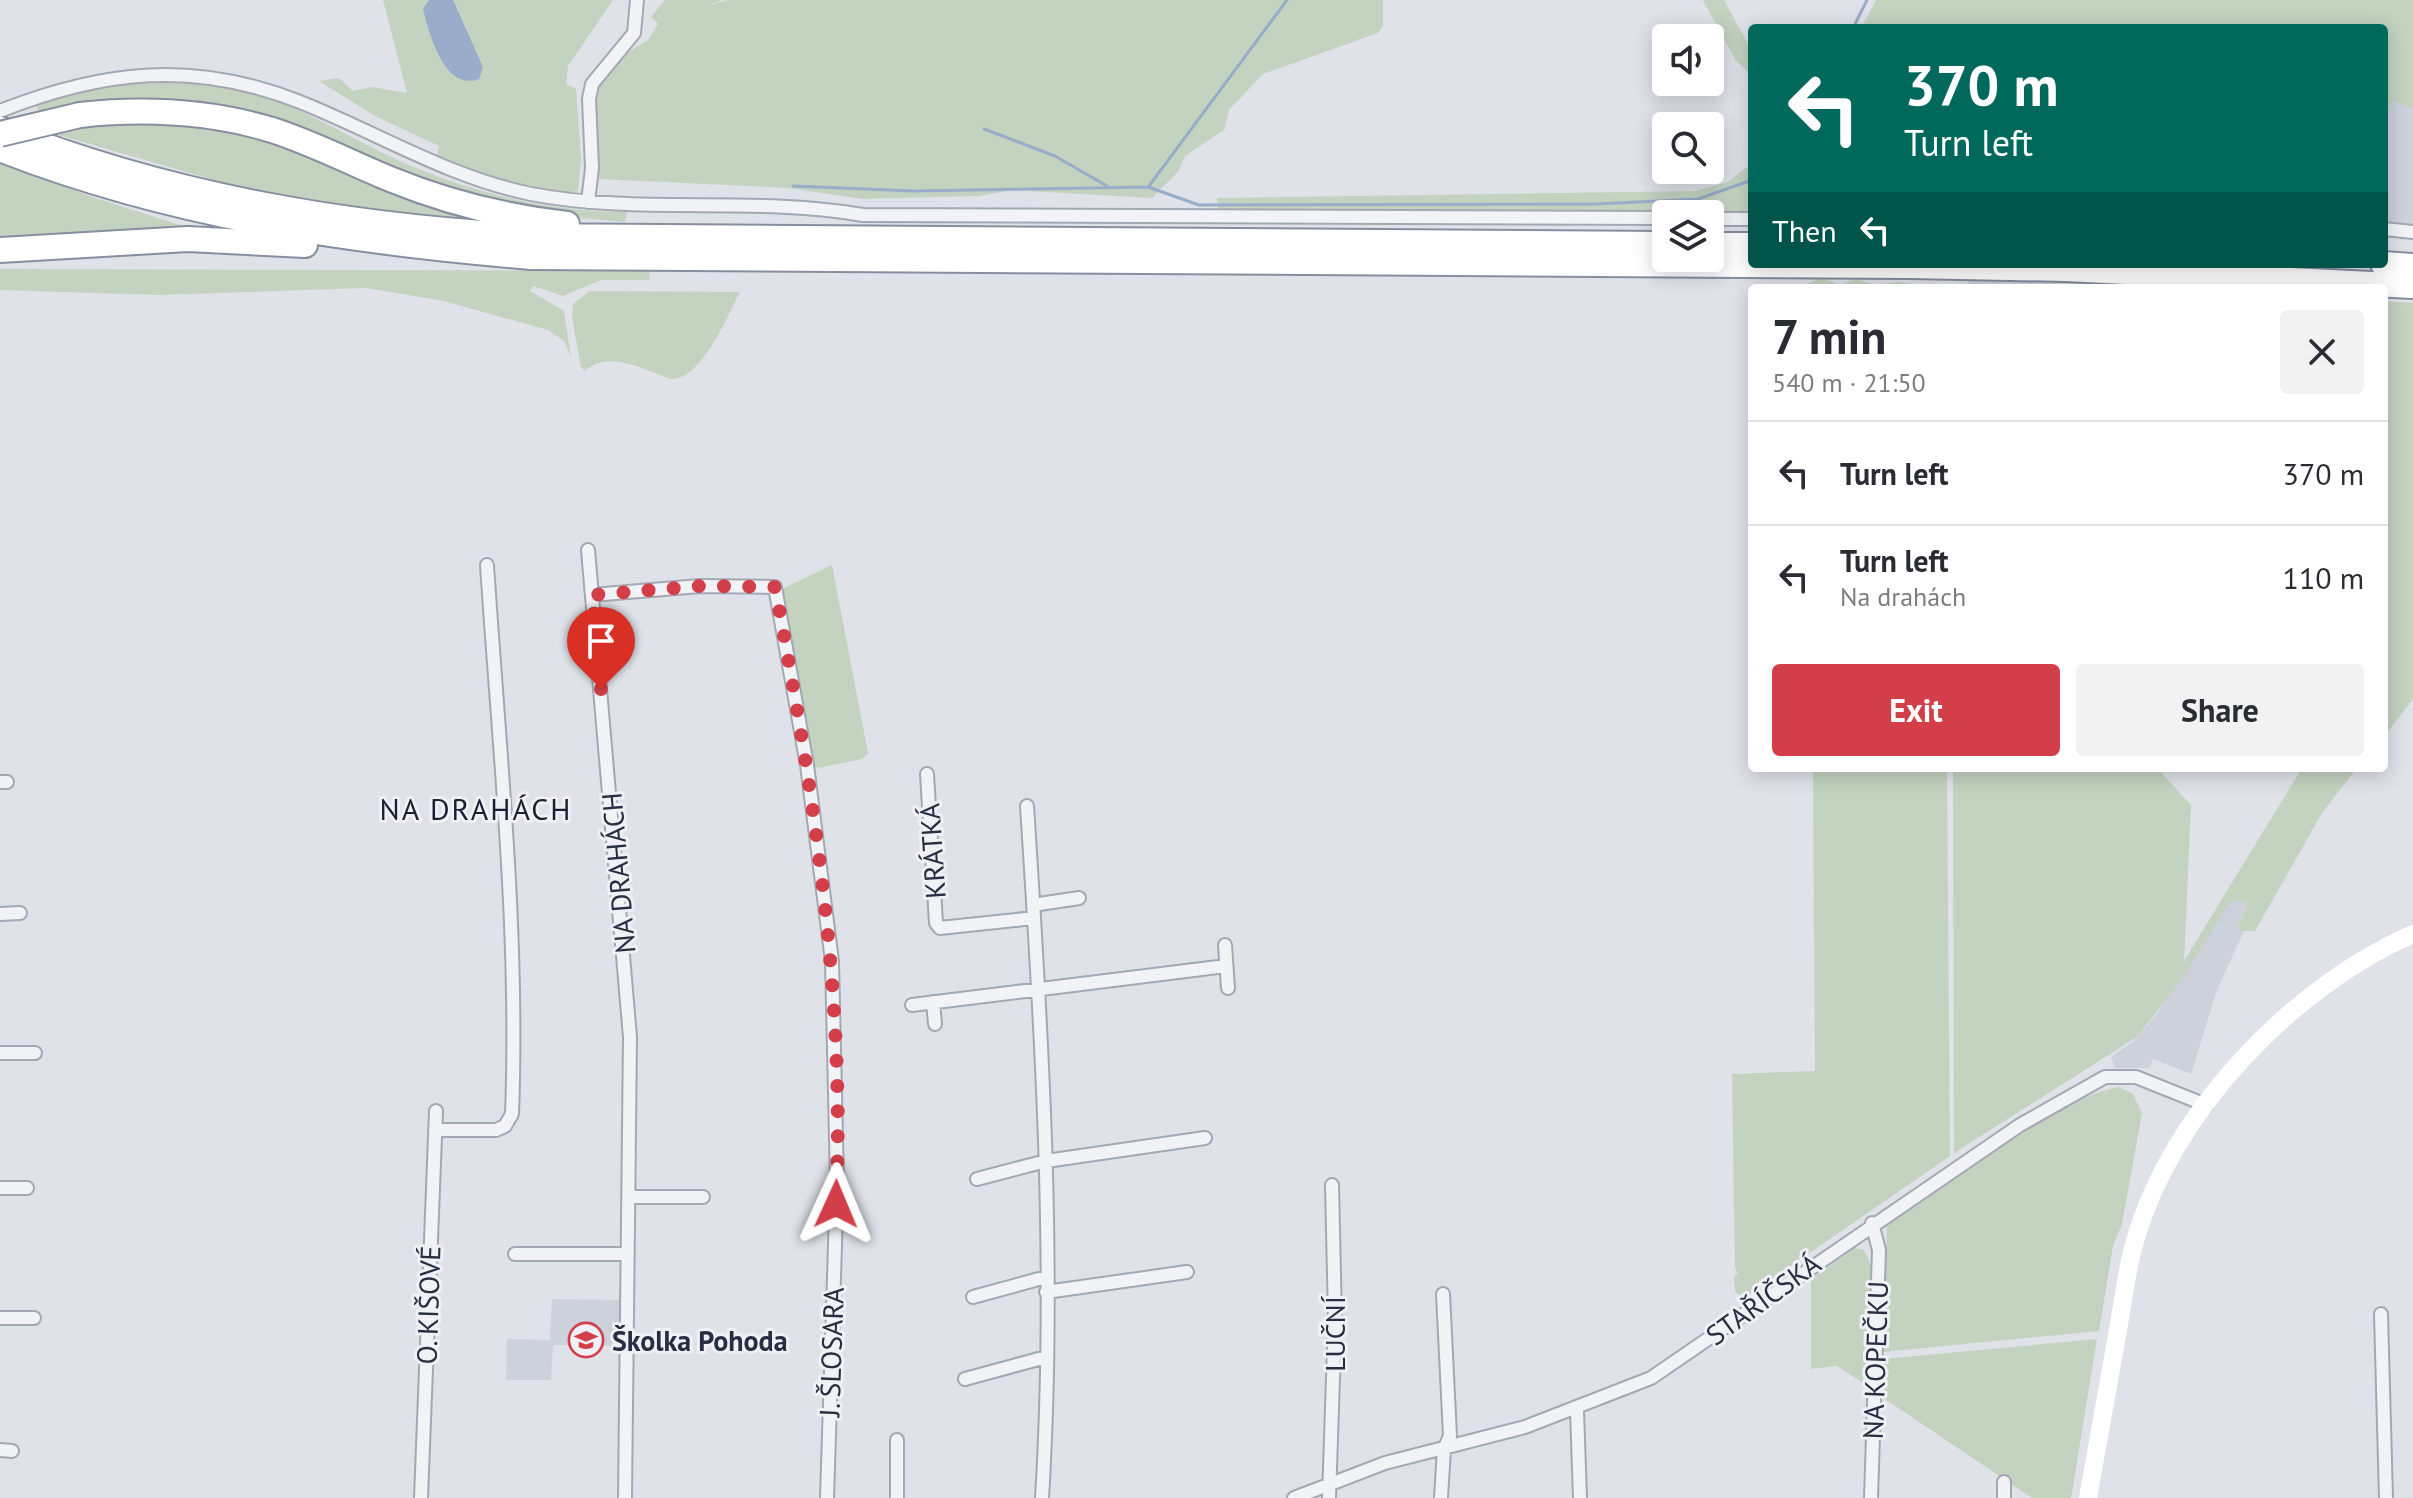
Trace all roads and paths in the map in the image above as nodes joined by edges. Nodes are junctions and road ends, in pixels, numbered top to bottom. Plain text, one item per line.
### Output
1 (637, 0) edge
2 (0, 111) edge
3 (0, 132) edge
4 (0, 149) edge
5 (588, 202) junction
6 (1652, 218) edge
7 (1724, 219) edge
8 (1748, 219) edge
9 (2388, 229) edge
10 (2413, 232) edge
11 (709, 237) junction
12 (1652, 244) edge
13 (1724, 245) edge
14 (1748, 245) edge
15 (413, 247) junction
16 (0, 250) edge
17 (2388, 264) edge
18 (2413, 266) edge
19 (1748, 267) edge
20 (1938, 268) edge
21 (2372, 284) edge
22 (2388, 285) edge
23 (2413, 286) edge
24 (588, 550) dead end
25 (487, 565) dead end
26 (592, 595) junction
27 (927, 774) dead end
28 (1027, 806) dead end
29 (1079, 898) dead end
30 (1034, 911) junction
31 (20, 913) dead end
32 (0, 914) edge
33 (2413, 934) edge
34 (1225, 945) dead end
35 (1226, 966) junction
36 (1228, 988) dead end
37 (1039, 989) junction
38 (933, 1002) junction
39 (912, 1005) dead end
40 (935, 1024) dead end
41 (0, 1053) edge
42 (35, 1053) dead end
43 (2206, 1105) junction
44 (436, 1111) dead end
45 (435, 1130) junction
46 (1205, 1138) dead end
47 (1046, 1161) junction
48 (977, 1179) dead end
49 (1332, 1185) dead end
50 (0, 1188) edge
51 (27, 1188) dead end
52 (629, 1197) junction
53 (703, 1197) dead end
54 (1872, 1223) junction
55 (515, 1254) dead end
56 (628, 1254) junction
57 (1187, 1272) dead end
58 (1046, 1277) junction
59 (1046, 1292) junction
60 (1443, 1294) dead end
61 (973, 1297) dead end
62 (2381, 1314) dead end
63 (0, 1318) edge
64 (34, 1318) dead end
65 (1046, 1357) junction
66 (965, 1379) dead end
67 (1577, 1410) junction
68 (897, 1440) dead end
69 (1444, 1449) junction
70 (1331, 1482) junction
71 (2004, 1482) dead end
72 (421, 1498) edge
73 (625, 1498) edge
74 (827, 1498) edge
75 (897, 1498) edge
76 (1042, 1498) edge
77 (1294, 1498) edge
78 (1329, 1498) edge
79 (1441, 1498) edge
80 (1580, 1498) edge
81 (1871, 1498) edge
82 (2004, 1498) edge
83 (2088, 1498) edge
84 (2386, 1498) edge

1 - 5 street
2 - 5 street
3 - 11 highway
3 - 11 highway, bridge
4 - 15 highway
5 - 6 street
7 - 8 street
9 - 10 street
11 - 12 highway
13 - 14 highway
15 - 16 highway
15 - 19 highway
17 - 18 highway
20 - 21 highway
22 - 23 highway
24 - 26 street, NA DRAHÁCH
25 - 45 street
26 - 52 street, NA DRAHÁCH
26 - 74 street, J. ŠLOSARA
27 - 30 street, KRÁTKÁ
28 - 30 street
29 - 30 street, KRÁTKÁ
30 - 37 street
31 - 32 street
33 - 43 street
34 - 35 street
35 - 36 street
35 - 37 street
37 - 38 street
37 - 47 street
38 - 39 street
38 - 40 street
41 - 42 street
43 - 54 street, STAŘÍČSKÁ
43 - 83 street
44 - 45 street, O. KIŠOVÉ
45 - 72 street, O. KIŠOVÉ
46 - 47 street
47 - 48 street
47 - 58 street
49 - 70 street, LUČNÍ
50 - 51 street
52 - 53 street
52 - 56 street, NA DRAHÁCH
54 - 67 street, STAŘÍČSKÁ
54 - 81 street, NA KOPEČKU
55 - 56 street
56 - 73 street, NA DRAHÁCH
57 - 59 street
58 - 59 street
58 - 61 street
59 - 65 street
60 - 69 street
62 - 84 street
63 - 64 street
65 - 66 street
65 - 76 street
67 - 69 street, STAŘÍČSKÁ
67 - 80 street
68 - 75 street
69 - 70 street, STAŘÍČSKÁ
69 - 79 street
70 - 77 street, STAŘÍČSKÁ
70 - 78 street, LUČNÍ
71 - 82 street

